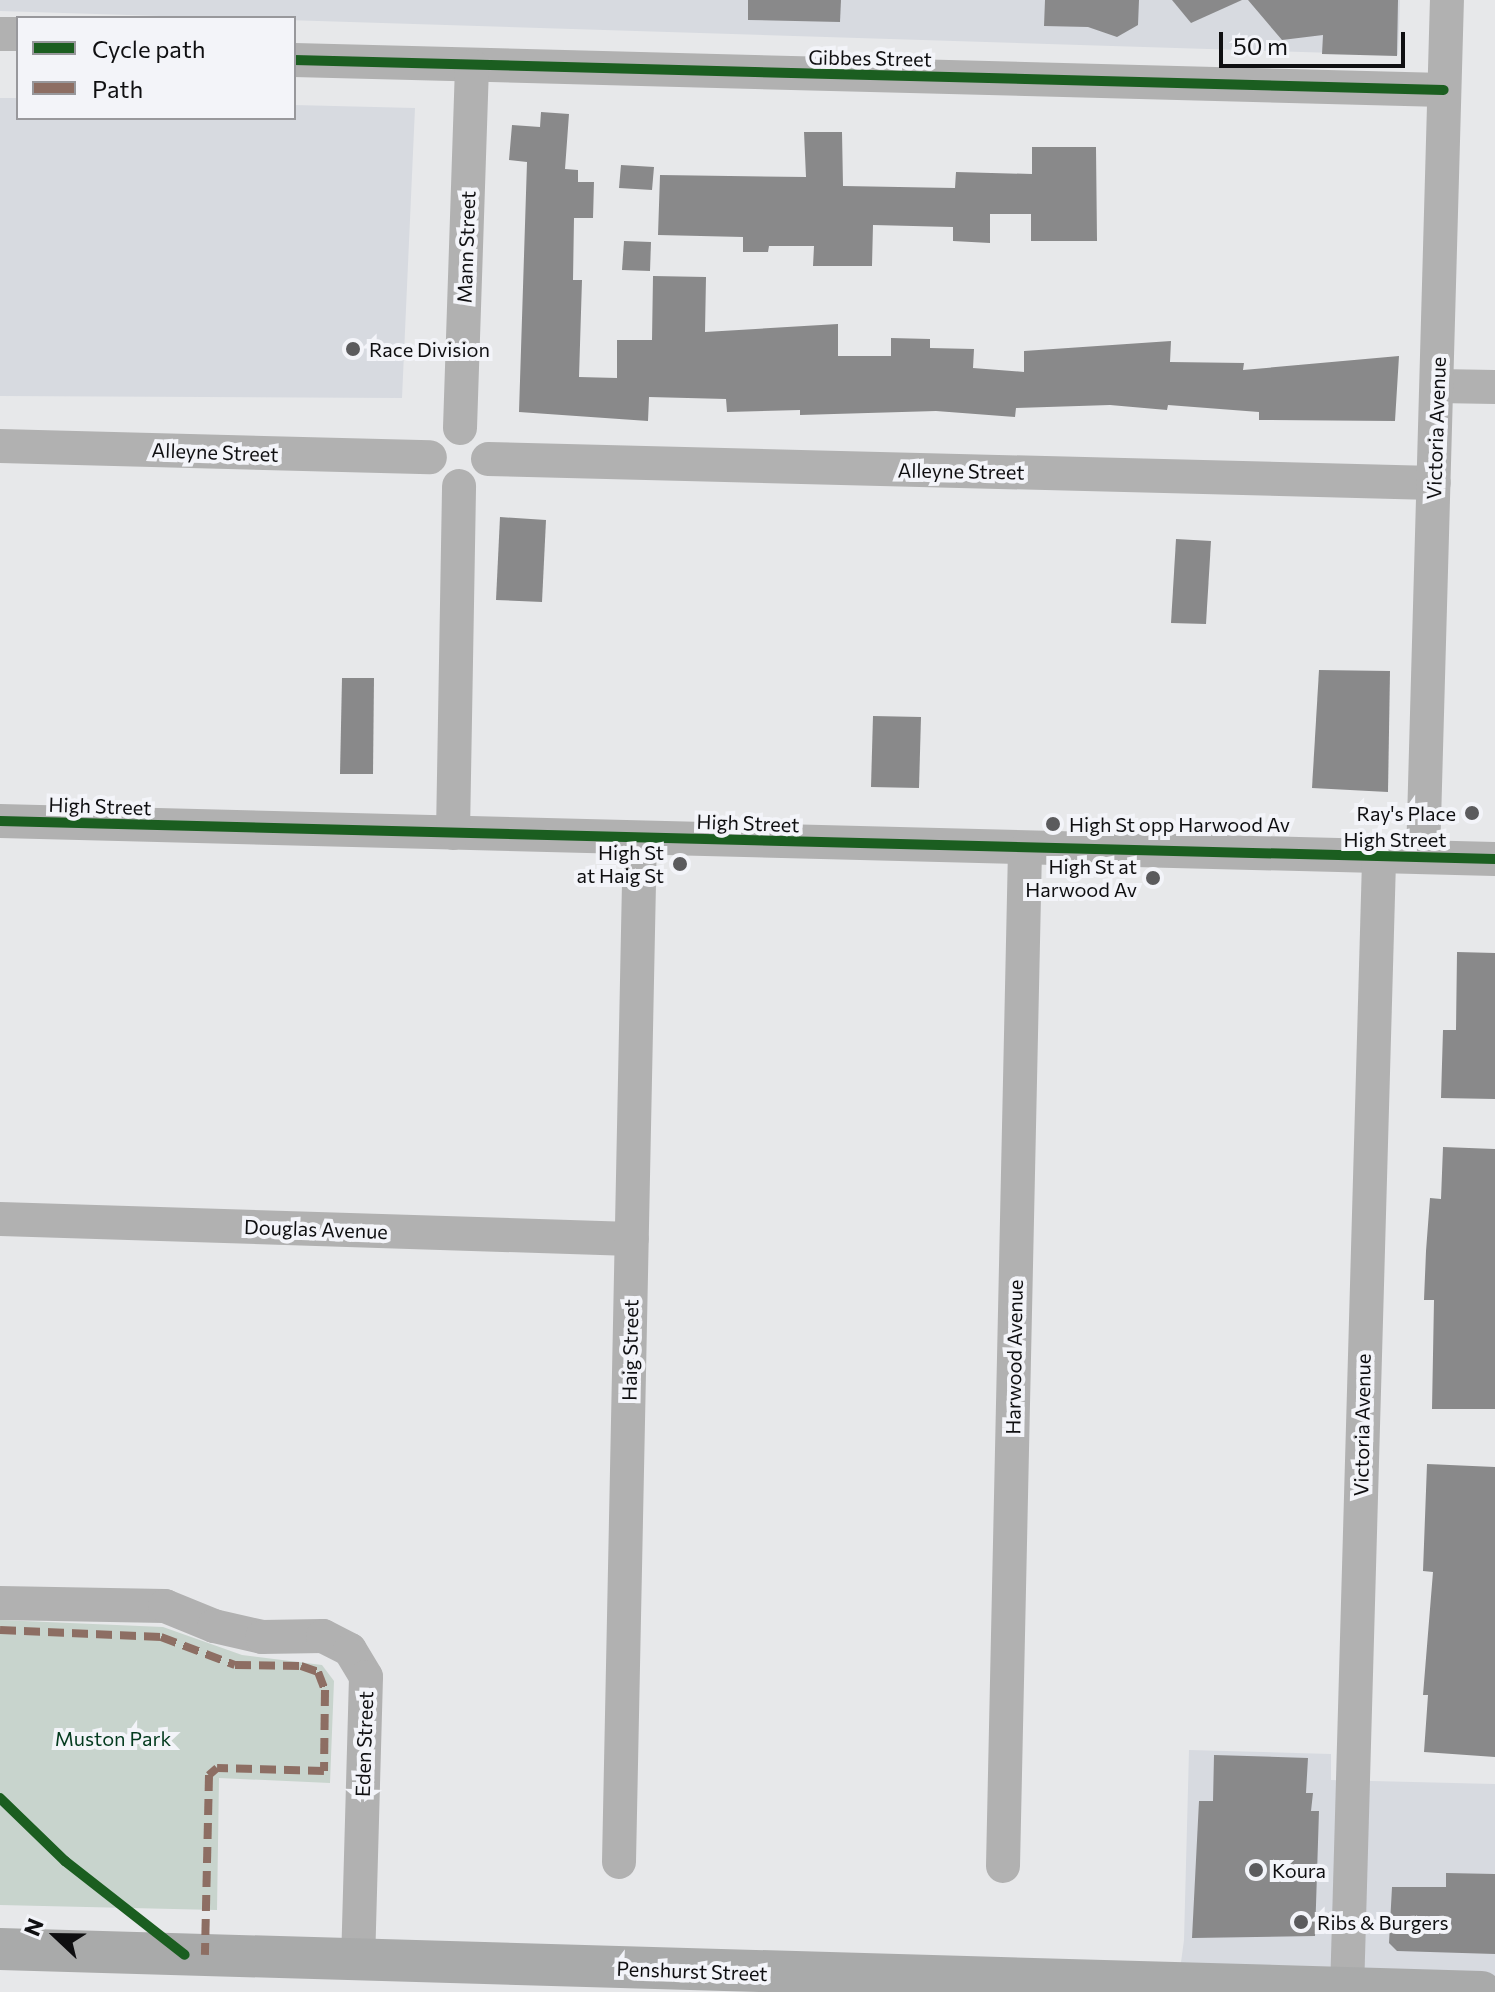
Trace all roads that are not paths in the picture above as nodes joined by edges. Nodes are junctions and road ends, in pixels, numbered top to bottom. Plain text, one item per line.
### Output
1 (1447, 0) edge
2 (296, 60) edge
3 (472, 66) junction
4 (1444, 90) junction
5 (1438, 386) junction
6 (1495, 387) edge
7 (460, 428) junction
8 (0, 446) edge
9 (430, 457) junction
10 (488, 459) junction
11 (1434, 483) junction
12 (459, 486) junction
13 (0, 821) edge
14 (453, 833) junction
15 (640, 838) junction
16 (1025, 849) junction
17 (1423, 857) junction
18 (1379, 858) junction
19 (1495, 859) edge
20 (0, 1219) edge
21 (632, 1239) junction
22 (0, 1603) edge
23 (619, 1862) dead end
24 (1003, 1866) dead end
25 (0, 1949) edge
26 (358, 1960) junction
27 (1347, 1991) edge
28 (1481, 1992) edge

1 - 4 street, Victoria Avenue
2 - 3 street, Gibbes Street
3 - 4 street, Gibbes Street
3 - 7 street, Mann Street
4 - 5 street, Victoria Avenue
5 - 6 street
5 - 11 street, Victoria Avenue
7 - 9 street
7 - 10 street
8 - 9 street, Alleyne Street
9 - 12 street
10 - 11 street, Alleyne Street
10 - 12 street
11 - 17 street, Victoria Avenue
12 - 14 street
13 - 14 street, High Street
14 - 15 street, High Street
15 - 16 street, High Street
15 - 21 street, Haig Street
16 - 18 street, High Street
16 - 24 street, Harwood Avenue
17 - 18 street, High Street
17 - 19 street, High Street
18 - 27 street, Victoria Avenue
20 - 21 street, Douglas Avenue
21 - 23 street, Haig Street
22 - 26 street, Eden Street
25 - 26 main road, Penshurst Street
26 - 27 main road, Penshurst Street
27 - 28 main road, Penshurst Street

